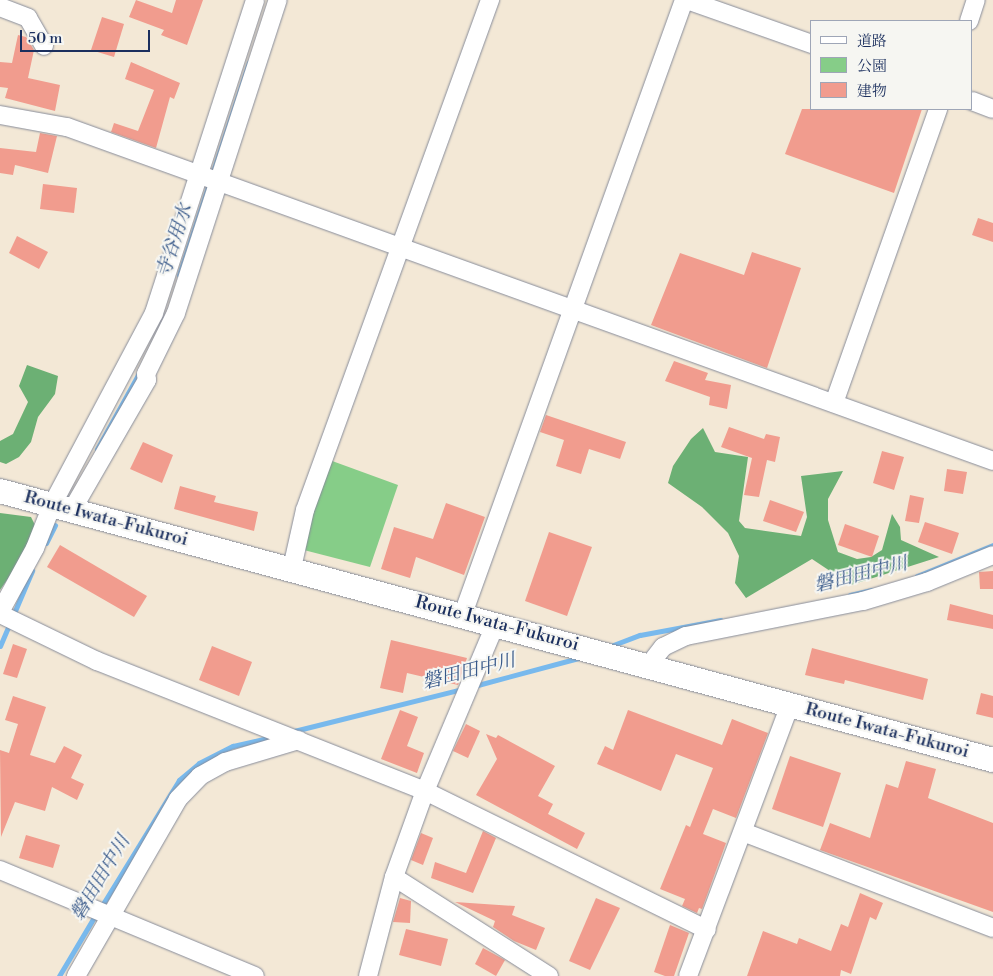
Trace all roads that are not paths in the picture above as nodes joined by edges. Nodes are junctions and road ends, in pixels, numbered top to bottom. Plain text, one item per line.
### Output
1 (255, 0) edge
2 (278, 0) edge
3 (490, 0) edge
4 (686, 0) edge
5 (976, 0) edge
6 (0, 7) edge
7 (969, 20) edge
8 (810, 43) edge
9 (44, 46) dead end
10 (973, 101) edge
11 (993, 109) edge
12 (938, 110) edge
13 (0, 115) edge
14 (198, 175) junction
15 (218, 182) junction
16 (400, 247) junction
17 (575, 310) junction
18 (834, 403) junction
19 (993, 461) edge
20 (5, 488) edge
21 (62, 507) junction
22 (993, 555) edge
23 (292, 568) junction
24 (1, 608) edge
25 (463, 614) junction
26 (496, 623) junction
27 (649, 665) junction
28 (790, 704) junction
29 (299, 740) junction
30 (993, 760) edge
31 (425, 791) junction
32 (743, 832) junction
33 (0, 870) edge
34 (394, 877) junction
35 (109, 918) junction
36 (993, 928) edge
37 (707, 930) junction
38 (76, 976) edge
39 (255, 976) edge
40 (368, 976) edge
41 (549, 976) edge
42 (688, 976) edge

1 - 14 street
2 - 15 street
3 - 16 street
4 - 8 street
4 - 17 street
5 - 7 street
6 - 9 street
10 - 11 street
12 - 18 street
13 - 14 street
14 - 15 street
14 - 21 street
15 - 16 street
15 - 21 street
16 - 17 street
16 - 23 street
17 - 18 street
17 - 25 street
18 - 19 street
20 - 21 main road, Route Iwata-Fukuroi
21 - 23 main road, Route Iwata-Fukuroi
21 - 24 street
22 - 27 street
23 - 25 main road, Route Iwata-Fukuroi
24 - 29 street
25 - 26 main road, Route Iwata-Fukuroi
26 - 27 main road, Route Iwata-Fukuroi
26 - 31 street
27 - 28 main road, Route Iwata-Fukuroi
28 - 30 main road, Route Iwata-Fukuroi
28 - 32 street
29 - 31 street
29 - 35 street
31 - 34 street
31 - 37 street
32 - 36 street
32 - 37 street
33 - 35 street
34 - 40 street
34 - 41 street
35 - 38 street
35 - 39 street
37 - 42 street

